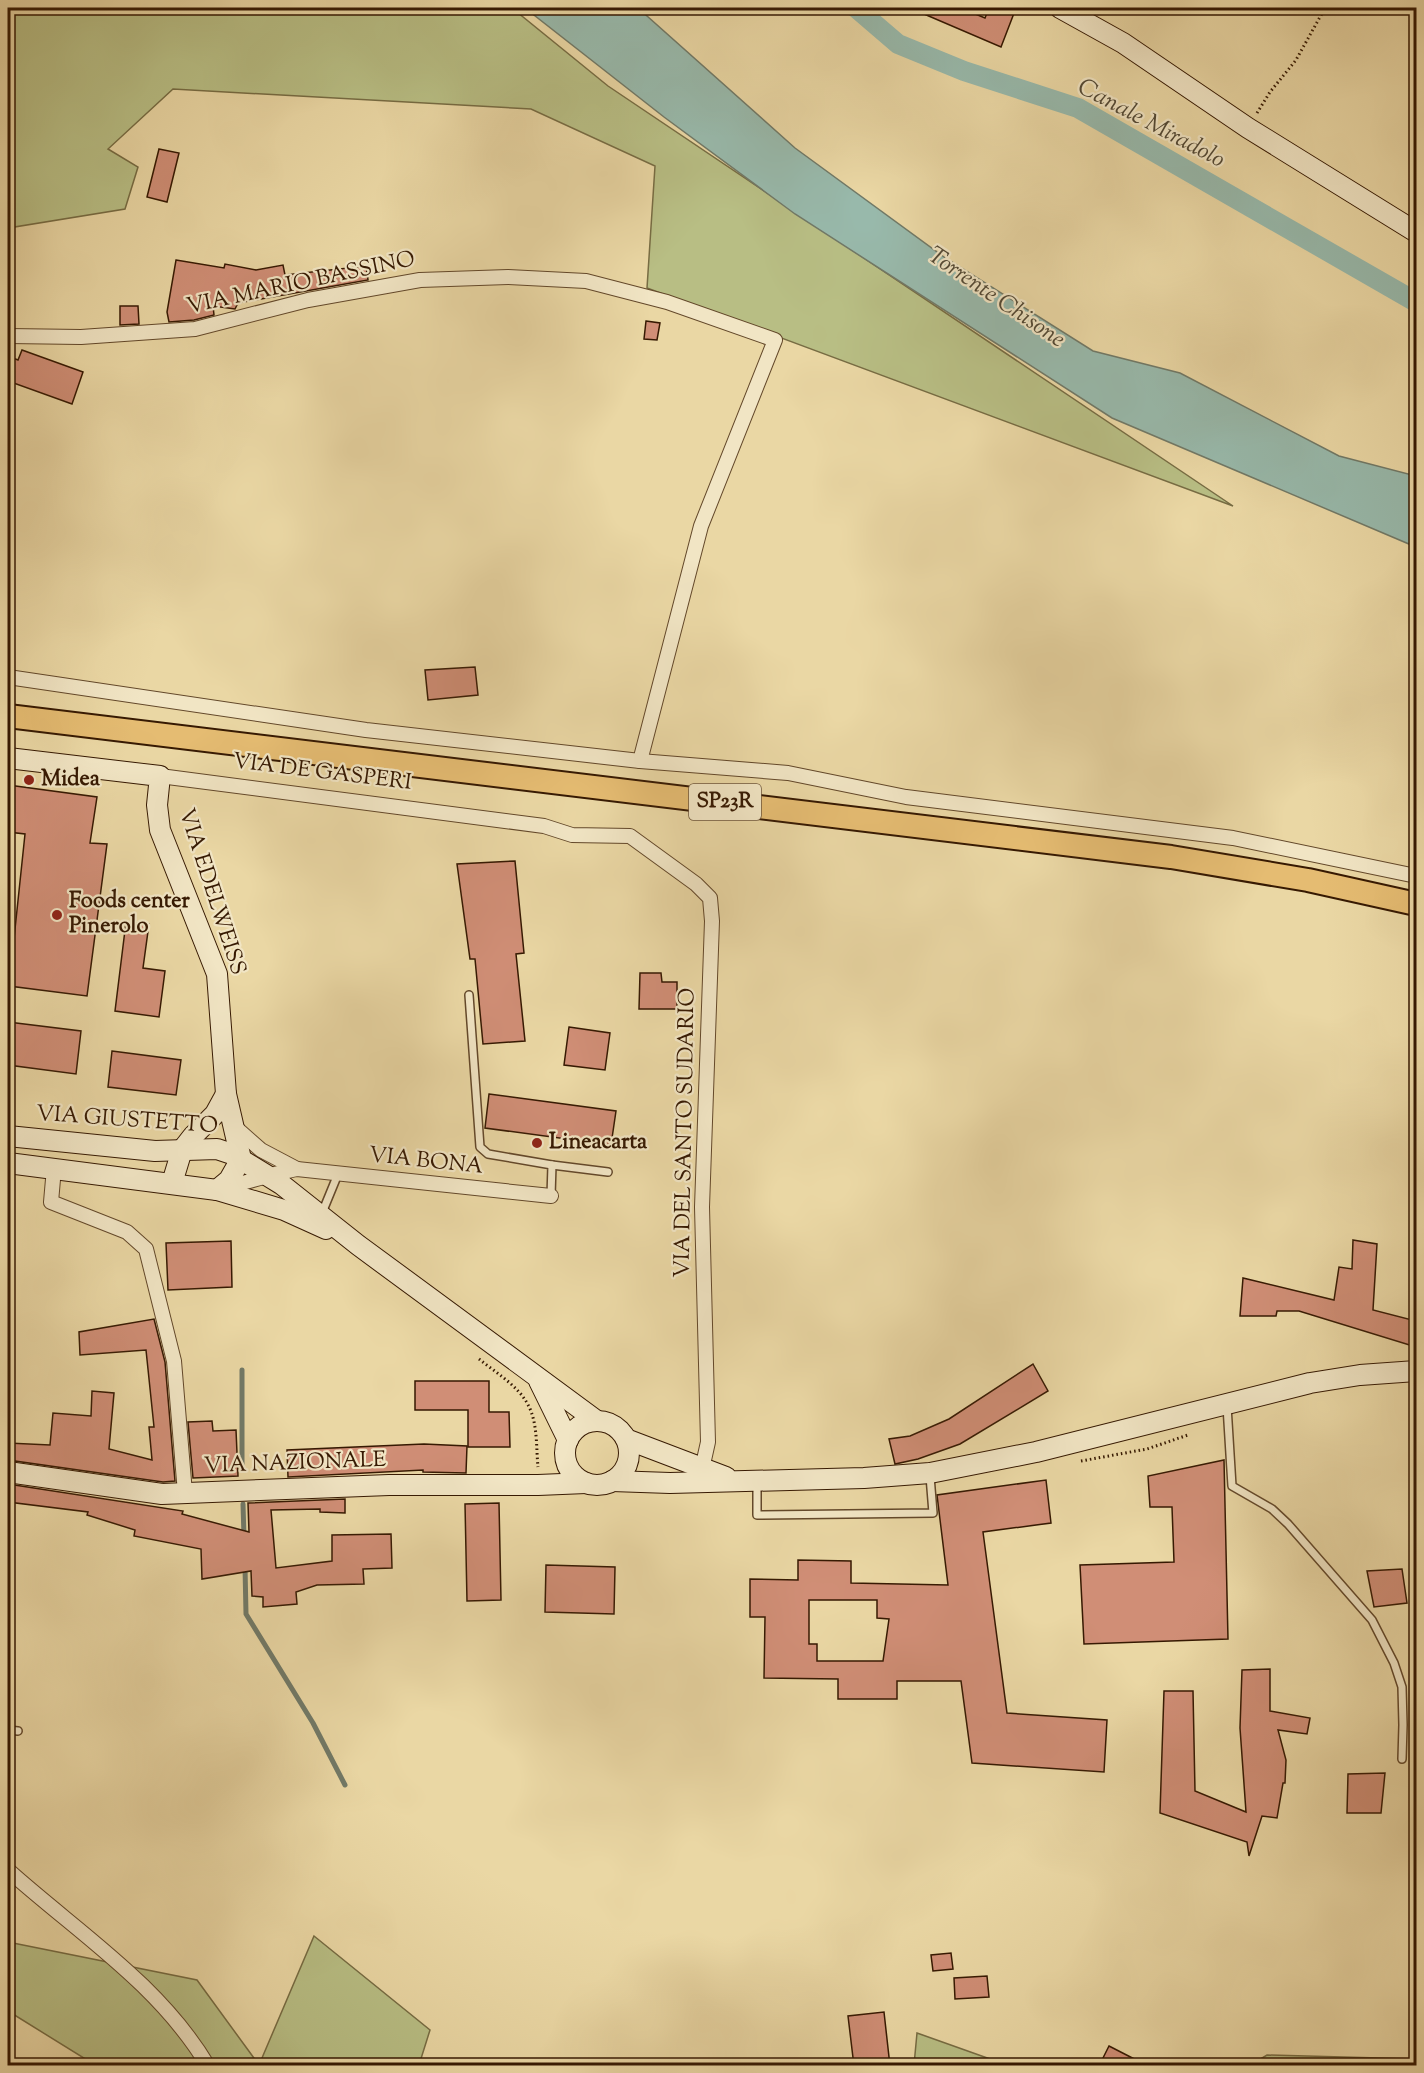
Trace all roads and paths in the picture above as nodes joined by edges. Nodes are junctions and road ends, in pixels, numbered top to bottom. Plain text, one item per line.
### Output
1 (1060, 8) edge
2 (1325, 8) edge
3 (1248, 128) junction
4 (1416, 232) edge
5 (8, 336) edge
6 (8, 677) edge
7 (8, 713) edge
8 (8, 758) edge
9 (640, 761) junction
10 (160, 776) junction
11 (630, 836) joint
12 (1416, 876) edge
13 (1416, 904) edge
14 (469, 995) dead end
15 (226, 1094) junction
16 (233, 1125) junction
17 (8, 1136) edge
18 (182, 1150) junction
19 (241, 1160) junction
20 (8, 1163) edge
21 (552, 1165) junction
22 (54, 1168) junction
23 (297, 1169) junction
24 (608, 1172) dead end
25 (338, 1174) junction
26 (267, 1175) junction
27 (172, 1183) junction
28 (217, 1190) junction
29 (550, 1196) joint
30 (321, 1216) junction
31 (358, 1245) junction
32 (1416, 1371) edge
33 (538, 1378) junction
34 (1227, 1404) junction
35 (597, 1421) junction
36 (626, 1439) junction
37 (566, 1447) junction
38 (702, 1469) junction
39 (8, 1472) edge
40 (930, 1473) junction
41 (757, 1480) junction
42 (612, 1481) junction
43 (737, 1481) junction
44 (586, 1483) junction
45 (526, 1484) junction
46 (185, 1493) junction
47 (8, 1730) edge
48 (18, 1731) dead end
49 (1402, 1759) dead end
50 (8, 1870) edge
51 (208, 2066) edge

1 - 3 main road
2 - 3 path
3 - 4 main road
5 - 9 street, VIA MARIO BASSINO
6 - 9 street
7 - 13 main road, SP23R
8 - 10 main road, VIA DE GASPERI
9 - 12 street
10 - 11 street, VIA DE GASPERI
10 - 15 main road, VIA EDELWEISS
11 - 38 street, VIA DEL SANTO SUDARIO
14 - 21 lane
15 - 16 main road, VIA EDELWEISS
15 - 18 main road
16 - 19 main road, VIA EDELWEISS
16 - 23 street
17 - 18 main road, VIA GIUSTETTO
18 - 19 main road, VIA GIUSTETTO
18 - 27 main road
19 - 26 main road, VIA GIUSTETTO
19 - 28 main road
20 - 22 main road, VIA GIUSTETTO
21 - 24 lane
21 - 29 lane
22 - 27 main road, VIA GIUSTETTO
22 - 46 street
23 - 25 street, VIA BONA
23 - 26 street
25 - 29 street, VIA BONA
25 - 30 lane
26 - 28 street
26 - 30 main road, VIA GIUSTETTO
27 - 28 main road, VIA GIUSTETTO
28 - 31 main road, VIA GIUSTETTO
30 - 31 main road, VIA GIUSTETTO
31 - 33 main road, VIA GIUSTETTO
32 - 34 main road
33 - 35 main road, VIA GIUSTETTO
33 - 37 main road, VIA GIUSTETTO
34 - 40 main road
34 - 49 lane
35 - 36 main road
35 - 37 main road
36 - 38 main road
36 - 42 main road
37 - 44 main road
37 - 45 main road
38 - 43 main road
39 - 46 main road, VIA NAZIONALE
40 - 41 main road
40 - 41 lane
41 - 43 main road
42 - 43 main road
42 - 44 main road
44 - 45 main road, VIA NAZIONALE
45 - 46 main road, VIA NAZIONALE
47 - 48 lane
50 - 51 street

